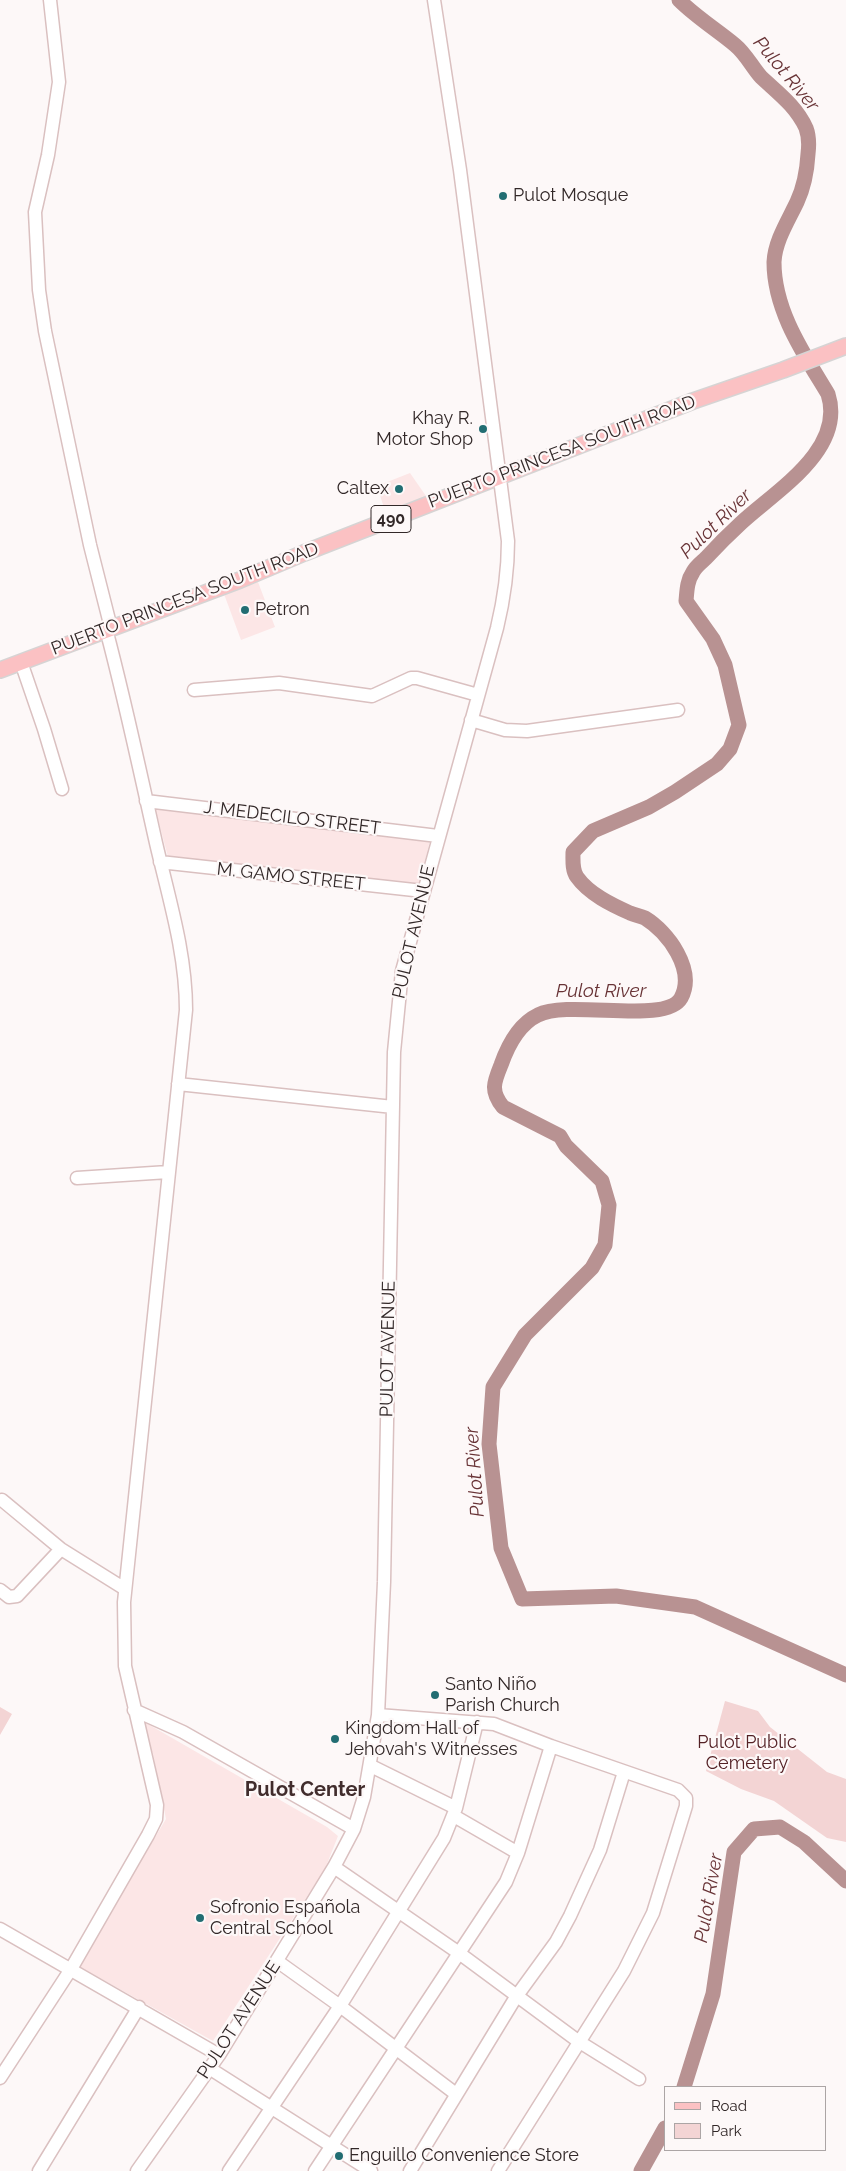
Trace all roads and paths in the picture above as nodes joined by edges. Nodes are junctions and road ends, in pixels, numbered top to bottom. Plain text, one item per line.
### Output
1 (50, 0) edge
2 (434, 0) edge
3 (846, 346) edge
4 (500, 477) junction
5 (109, 628) junction
6 (21, 662) junction
7 (0, 670) edge
8 (194, 690) dead end
9 (478, 695) junction
10 (678, 710) dead end
11 (471, 720) junction
12 (62, 788) dead end
13 (146, 801) junction
14 (438, 836) junction
15 (160, 862) junction
16 (423, 891) junction
17 (178, 1084) junction
18 (393, 1107) junction
19 (168, 1172) junction
20 (77, 1178) dead end
21 (2, 1500) dead end
22 (61, 1549) junction
23 (125, 1589) junction
24 (0, 1590) edge
25 (134, 1710) junction
26 (378, 1716) junction
27 (477, 1722) junction
28 (551, 1746) junction
29 (371, 1766) junction
30 (624, 1772) junction
31 (455, 1812) junction
32 (354, 1829) junction
33 (518, 1852) junction
34 (334, 1867) junction
35 (397, 1912) junction
36 (1, 1932) edge
37 (459, 1953) junction
38 (277, 1961) junction
39 (70, 1969) junction
40 (516, 1997) junction
41 (340, 2006) junction
42 (139, 2007) junction
43 (578, 2041) junction
44 (394, 2048) junction
45 (219, 2055) junction
46 (209, 2068) junction
47 (0, 2078) edge
48 (639, 2079) dead end
49 (456, 2094) junction
50 (270, 2108) junction
51 (330, 2146) junction
52 (39, 2171) edge
53 (137, 2171) edge
54 (229, 2171) edge
55 (315, 2171) edge
56 (370, 2171) edge
57 (410, 2171) edge
58 (498, 2171) edge

1 - 5 street
2 - 4 street, PULOT AVENUE
3 - 4 main road, PUERTO PRINCESA SOUTH ROAD / 490
4 - 5 main road, PUERTO PRINCESA SOUTH ROAD / 490
4 - 9 street, PULOT AVENUE
5 - 6 main road, PUERTO PRINCESA SOUTH ROAD / 490
5 - 13 street
6 - 7 main road, PUERTO PRINCESA SOUTH ROAD / 490
6 - 12 street
8 - 9 street
9 - 11 street, PULOT AVENUE
10 - 11 street
11 - 14 street, PULOT AVENUE
13 - 14 street, J. MEDECILO STREET
13 - 15 street
14 - 16 street, PULOT AVENUE
15 - 16 street, M. GAMO STREET
15 - 17 street
16 - 18 street, PULOT AVENUE
17 - 18 street
17 - 19 street
18 - 26 street, PULOT AVENUE
19 - 20 street
19 - 23 street
21 - 22 street
22 - 23 street
22 - 24 street
23 - 25 street
25 - 32 street
25 - 39 street
26 - 27 street
26 - 29 street, PULOT AVENUE
27 - 28 street
27 - 31 street
28 - 30 street
28 - 33 street
29 - 31 street
29 - 32 street, PULOT AVENUE
30 - 40 street
30 - 43 street
31 - 33 street
31 - 35 street
32 - 34 street, PULOT AVENUE
33 - 37 street
34 - 35 street
34 - 38 street, PULOT AVENUE
35 - 37 street
35 - 41 street
36 - 39 street
37 - 40 street
37 - 44 street
38 - 41 street
38 - 45 street, PULOT AVENUE
39 - 42 street
39 - 47 street
40 - 43 street
40 - 49 street
41 - 44 street
41 - 50 street
42 - 45 street
42 - 52 street
43 - 48 street
43 - 58 street
44 - 49 street
44 - 51 street
45 - 46 street, PULOT AVENUE
46 - 50 street
46 - 53 street, PULOT AVENUE
49 - 57 street
50 - 51 street
50 - 54 street
51 - 55 street
51 - 56 street

